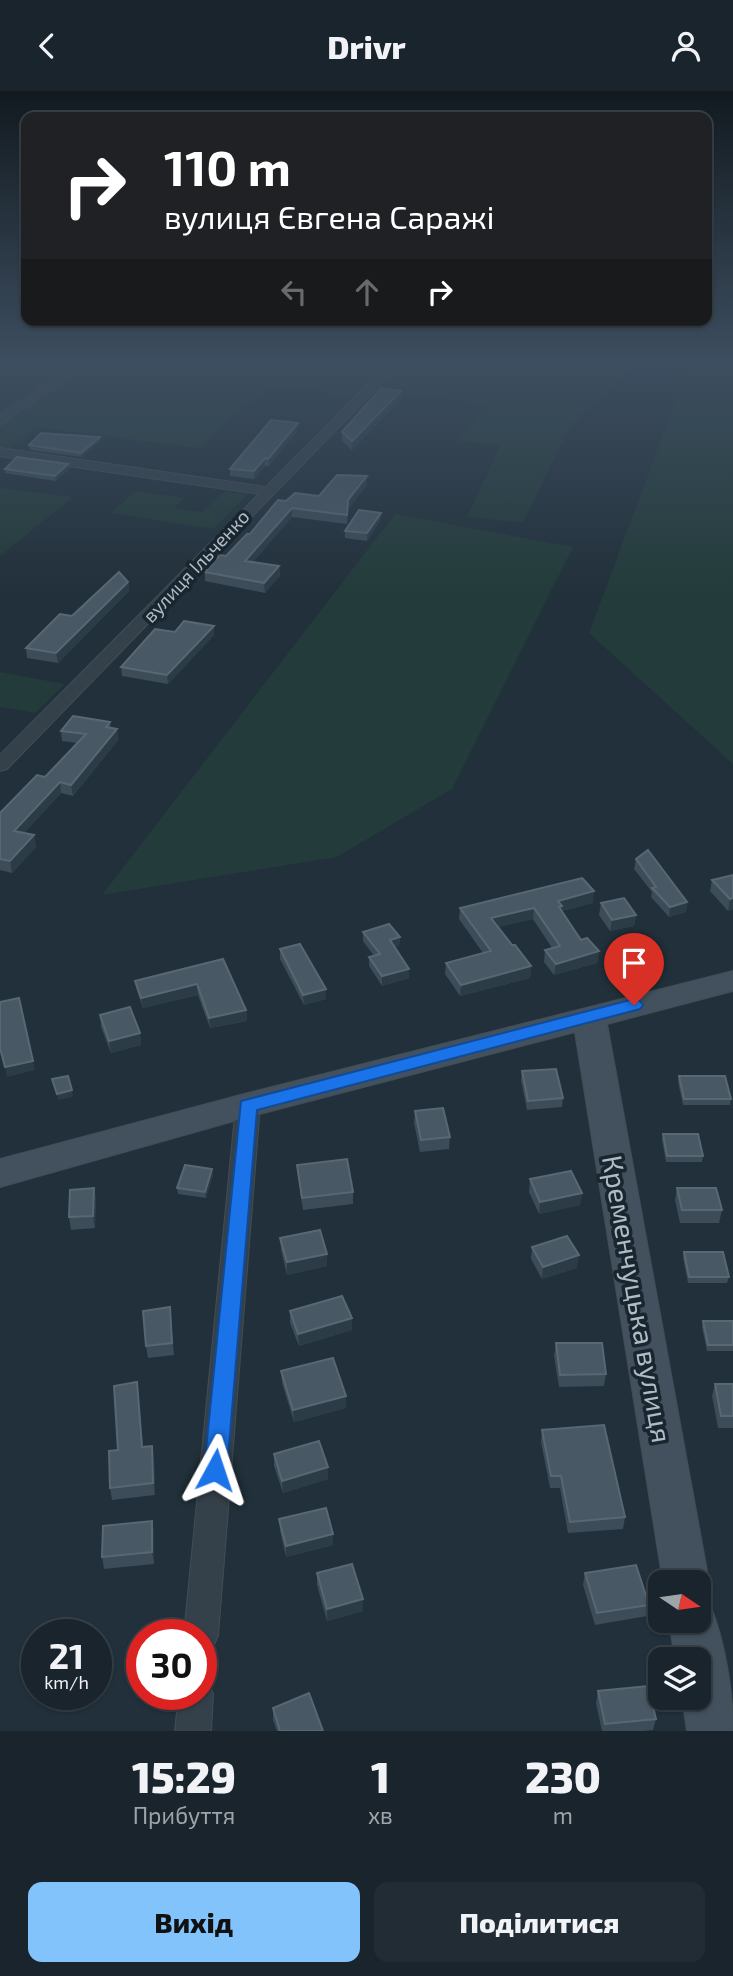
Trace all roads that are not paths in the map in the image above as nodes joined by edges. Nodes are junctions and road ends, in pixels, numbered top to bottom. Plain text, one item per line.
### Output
1 (316, 442) edge
2 (0, 451) edge
3 (266, 491) junction
4 (0, 765) edge
5 (733, 981) edge
6 (589, 1016) junction
7 (248, 1105) junction
8 (0, 1173) edge
9 (684, 1570) edge
10 (202, 1619) edge
11 (694, 1633) edge
12 (195, 1710) edge
13 (193, 1731) edge
14 (712, 1731) edge

1 - 3 street, вулиця Ільченко
2 - 3 street
3 - 4 street, вулиця Ільченко
5 - 6 main road
6 - 7 main road
6 - 9 main road, Кременчуцька вулиця
7 - 8 main road
7 - 10 street
11 - 14 main road
12 - 13 street

